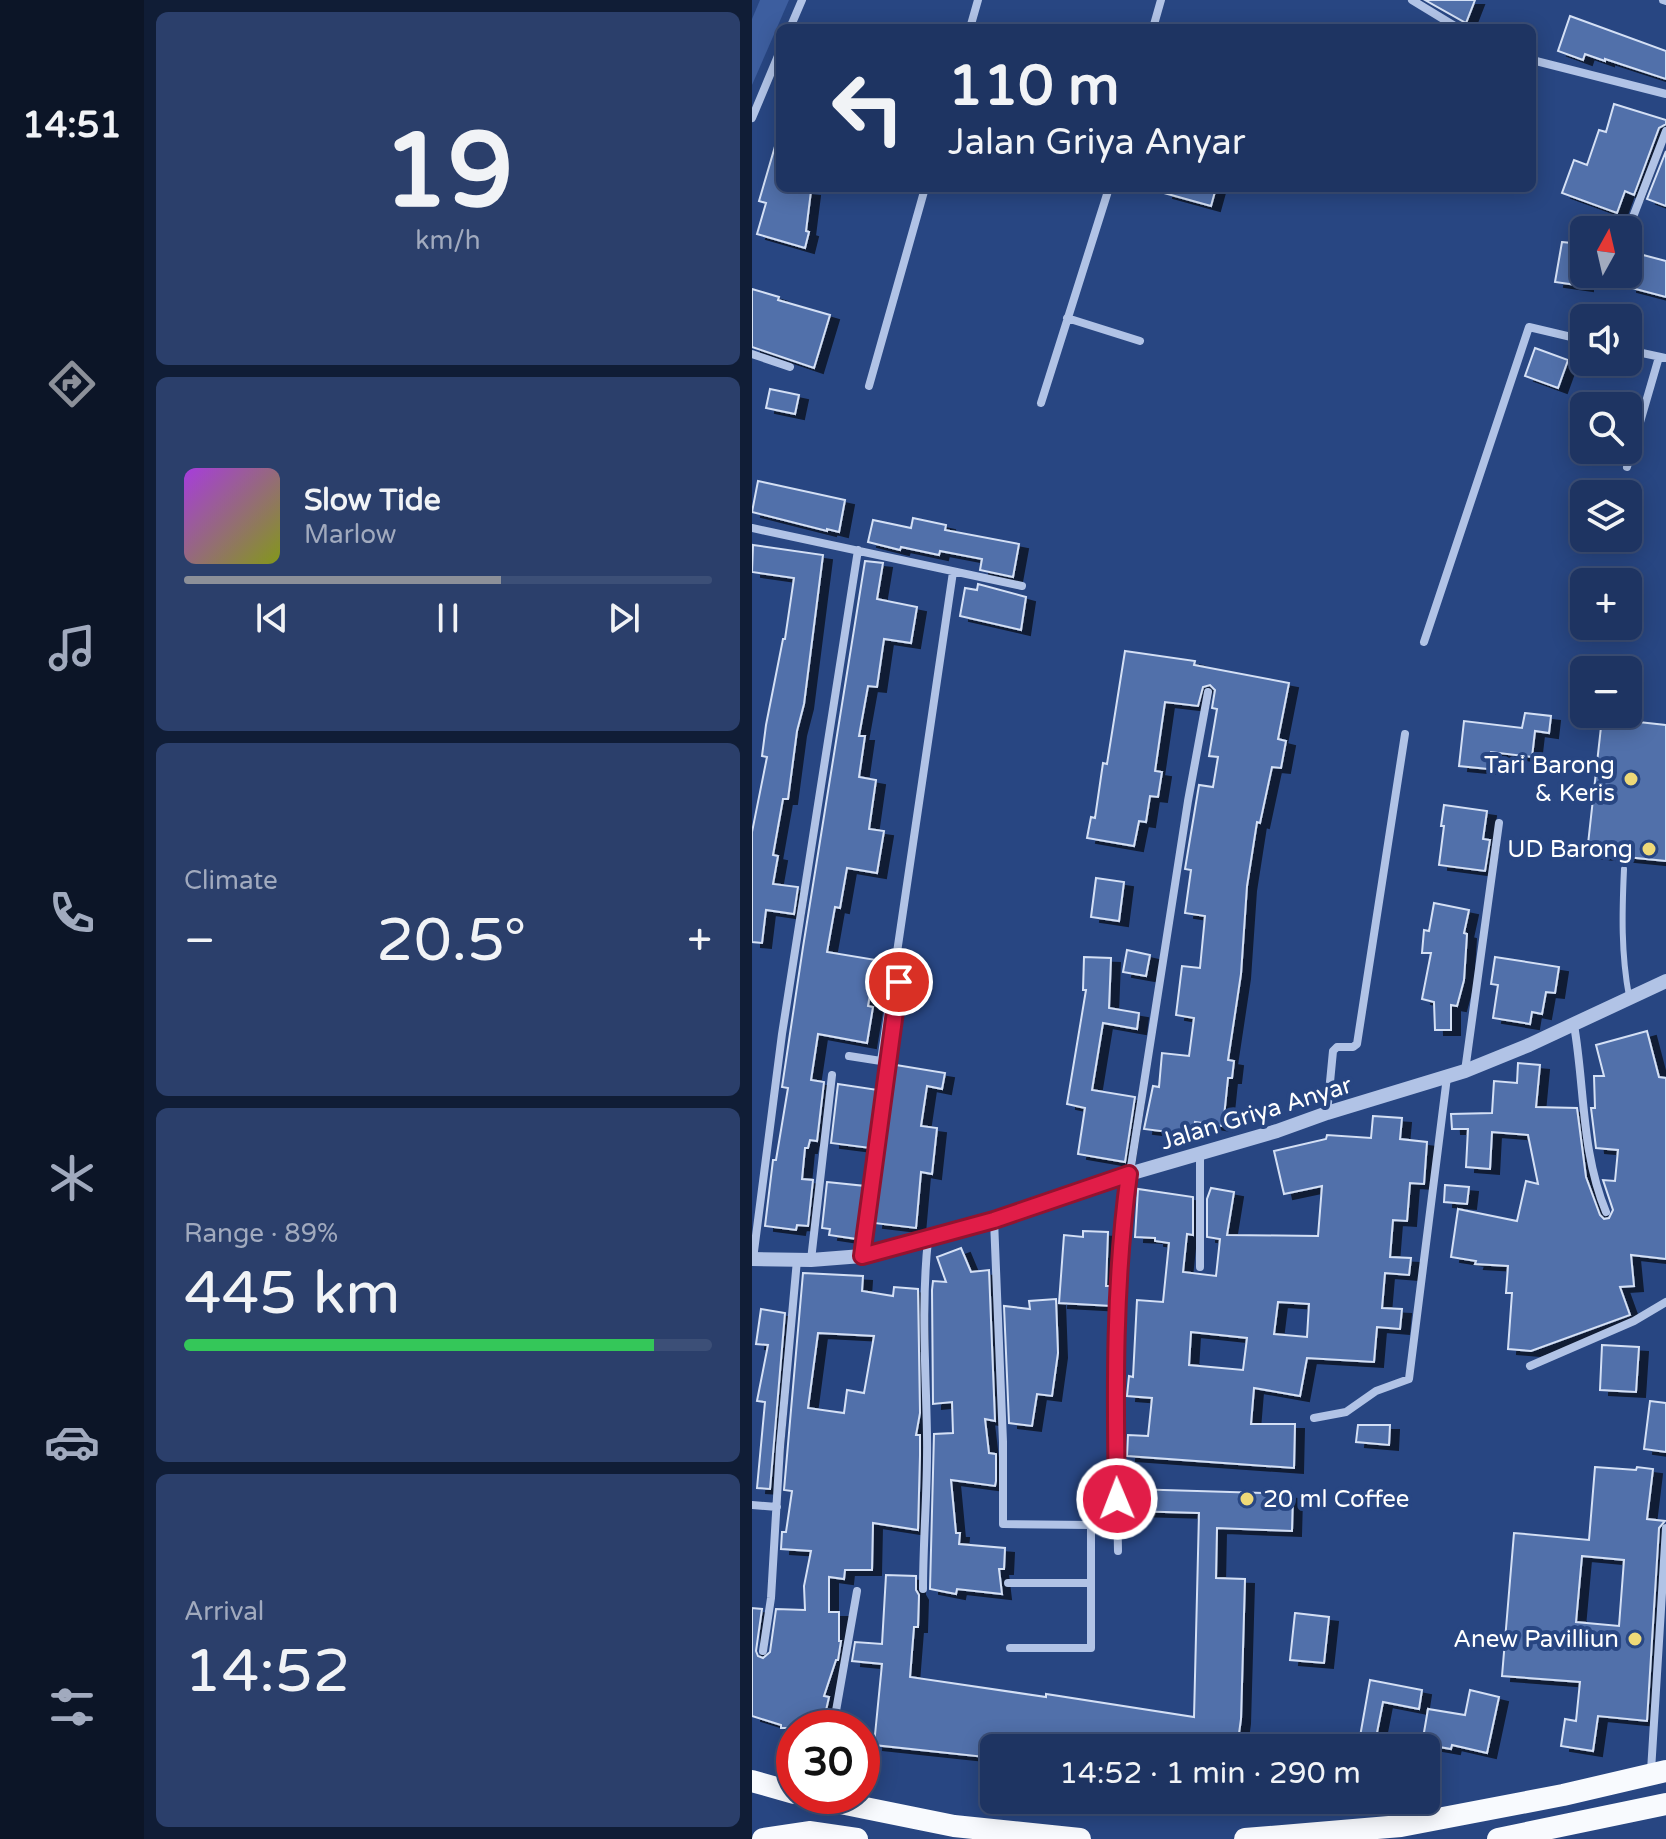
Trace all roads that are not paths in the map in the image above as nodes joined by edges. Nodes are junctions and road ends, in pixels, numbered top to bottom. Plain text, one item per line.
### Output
1 (802, 0) edge
2 (978, 0) edge
3 (1161, 0) edge
4 (1412, 0) edge
5 (792, 24) edge
6 (971, 24) edge
7 (1154, 24) edge
8 (1451, 24) edge
9 (776, 61) edge
10 (1536, 61) edge
11 (1666, 94) edge
12 (752, 118) edge
13 (1666, 131) edge
14 (924, 192) edge
15 (1108, 192) edge
16 (1633, 216) edge
17 (1067, 318) junction
18 (1570, 337) edge
19 (1140, 341) dead end
20 (1642, 353) edge
21 (752, 354) edge
22 (1662, 358) edge
23 (790, 367) dead end
24 (869, 386) dead end
25 (1041, 403) dead end
26 (1627, 467) dead end
27 (752, 528) edge
28 (858, 550) junction
29 (953, 572) junction
30 (1022, 586) dead end
31 (1424, 642) dead end
32 (1208, 692) dead end
33 (1405, 734) dead end
34 (1499, 823) dead end
35 (1624, 869) dead end
36 (901, 975) dead end
37 (1666, 981) edge
38 (1629, 1000) junction
39 (1574, 1025) junction
40 (849, 1056) dead end
41 (1465, 1071) junction
42 (832, 1075) dead end
43 (1447, 1077) junction
44 (1327, 1113) junction
45 (1200, 1154) junction
46 (1129, 1174) junction
47 (1606, 1212) dead end
48 (994, 1220) junction
49 (928, 1240) junction
50 (862, 1256) junction
51 (753, 1259) edge
52 (804, 1260) junction
53 (1200, 1267) dead end
54 (1666, 1302) edge
55 (1530, 1366) dead end
56 (1314, 1418) dead end
57 (752, 1505) edge
58 (777, 1507) junction
59 (1666, 1528) edge
60 (1118, 1551) dead end
61 (1008, 1583) dead end
62 (1091, 1583) junction
63 (923, 1589) dead end
64 (857, 1591) dead end
65 (1010, 1648) dead end
66 (763, 1651) dead end
67 (836, 1710) edge
68 (1659, 1773) edge
69 (752, 1781) edge
70 (776, 1788) edge
71 (1666, 1804) edge
72 (880, 1810) edge
73 (763, 1839) edge
74 (857, 1839) edge
75 (1080, 1839) edge
76 (1245, 1839) edge
77 (1498, 1839) edge

1 - 5 street
2 - 6 street
3 - 7 street
4 - 8 street
9 - 12 street
10 - 11 street
13 - 16 street
14 - 24 street
15 - 17 street
17 - 19 street
17 - 25 street
18 - 31 street
20 - 22 street
21 - 23 street
22 - 26 street
27 - 28 street
28 - 29 street
28 - 51 street
29 - 30 street
29 - 40 street
32 - 46 street
33 - 44 street
34 - 41 street
35 - 38 lane
36 - 50 street
37 - 38 street, Jalan Griya Anyar
38 - 39 street, Jalan Griya Anyar
39 - 41 street, Jalan Griya Anyar
39 - 47 street
41 - 43 street, Jalan Griya Anyar
42 - 52 street
43 - 44 street, Jalan Griya Anyar
43 - 56 street
44 - 45 street, Jalan Griya Anyar
45 - 46 street, Jalan Griya Anyar
45 - 53 street
46 - 48 street, Jalan Griya Anyar
46 - 60 street
48 - 49 street, Jalan Griya Anyar
48 - 62 street
49 - 50 street, Jalan Griya Anyar
49 - 63 street
50 - 52 street, Jalan Griya Anyar
51 - 52 street, Jalan Griya Anyar
52 - 58 street
54 - 55 street
57 - 58 street
58 - 66 street
59 - 68 street
61 - 62 street
62 - 65 street
64 - 67 street
68 - 76 highway
69 - 70 highway
71 - 77 highway
72 - 75 highway
73 - 74 highway

